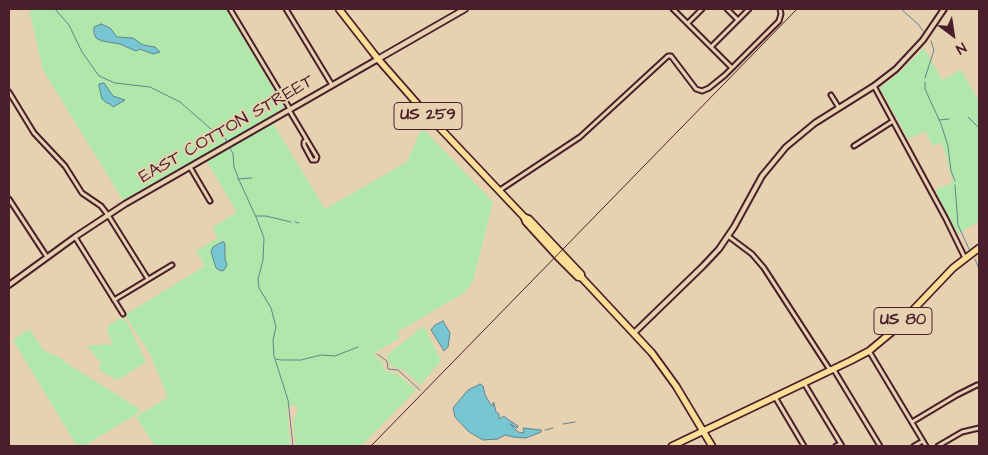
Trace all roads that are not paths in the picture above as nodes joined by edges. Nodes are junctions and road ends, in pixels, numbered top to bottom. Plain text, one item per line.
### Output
1 (230, 9) edge
2 (286, 9) edge
3 (339, 9) edge
4 (465, 9) edge
5 (673, 9) edge
6 (702, 9) edge
7 (727, 9) edge
8 (749, 9) edge
9 (780, 9) edge
10 (944, 9) edge
11 (738, 20) junction
12 (688, 24) junction
13 (711, 47) junction
14 (378, 59) junction
15 (732, 68) junction
16 (332, 85) junction
17 (874, 86) junction
18 (9, 92) edge
19 (831, 95) dead end
20 (839, 108) junction
21 (290, 110) junction
22 (894, 122) junction
23 (306, 140) junction
24 (854, 146) dead end
25 (190, 167) junction
26 (499, 191) junction
27 (9, 199) edge
28 (210, 201) dead end
29 (108, 215) junction
30 (728, 236) junction
31 (75, 237) junction
32 (979, 248) edge
33 (47, 258) junction
34 (965, 258) junction
35 (172, 265) dead end
36 (148, 279) junction
37 (9, 285) edge
38 (114, 300) junction
39 (123, 314) dead end
40 (634, 333) junction
41 (869, 351) junction
42 (832, 370) junction
43 (804, 383) junction
44 (977, 385) dead end
45 (775, 397) junction
46 (912, 422) junction
47 (979, 428) edge
48 (703, 431) junction
49 (923, 441) junction
50 (842, 445) edge
51 (672, 446) edge
52 (712, 446) edge
53 (804, 446) edge
54 (836, 446) edge
55 (880, 446) edge
56 (914, 446) edge
57 (926, 446) edge
58 (938, 446) edge

1 - 21 street
2 - 16 street
3 - 14 main road, US 259
4 - 14 main road, EAST COTTON STREET
5 - 12 street
6 - 12 street
7 - 11 street
8 - 11 street
9 - 15 street
10 - 17 street
11 - 13 street
12 - 13 street
13 - 15 street
14 - 16 street, EAST COTTON STREET
14 - 26 main road, US 259
15 - 26 street
16 - 21 street, EAST COTTON STREET
17 - 20 street
17 - 22 street
18 - 29 street
19 - 20 street
20 - 30 street
21 - 23 street
21 - 25 street, EAST COTTON STREET
22 - 24 street
22 - 34 street
23 - 23 street
25 - 28 street
25 - 29 street, EAST COTTON STREET
26 - 40 main road, US 259
27 - 33 street
29 - 31 street, EAST COTTON STREET
29 - 36 street
30 - 40 street
30 - 42 street
31 - 33 street, EAST COTTON STREET
31 - 38 street
32 - 34 main road, US 80
33 - 37 street, EAST COTTON STREET
34 - 41 main road, US 80
35 - 36 street
36 - 38 street
38 - 39 street
40 - 48 main road, US 259
41 - 42 main road, US 80
41 - 46 street
42 - 43 main road, US 80
42 - 55 street
43 - 45 main road, US 80
43 - 50 street
44 - 46 street
45 - 48 main road, US 80
45 - 53 street
46 - 49 street
47 - 58 street
48 - 51 main road, US 80
48 - 52 main road, US 259
49 - 56 street
49 - 57 street
50 - 54 street

